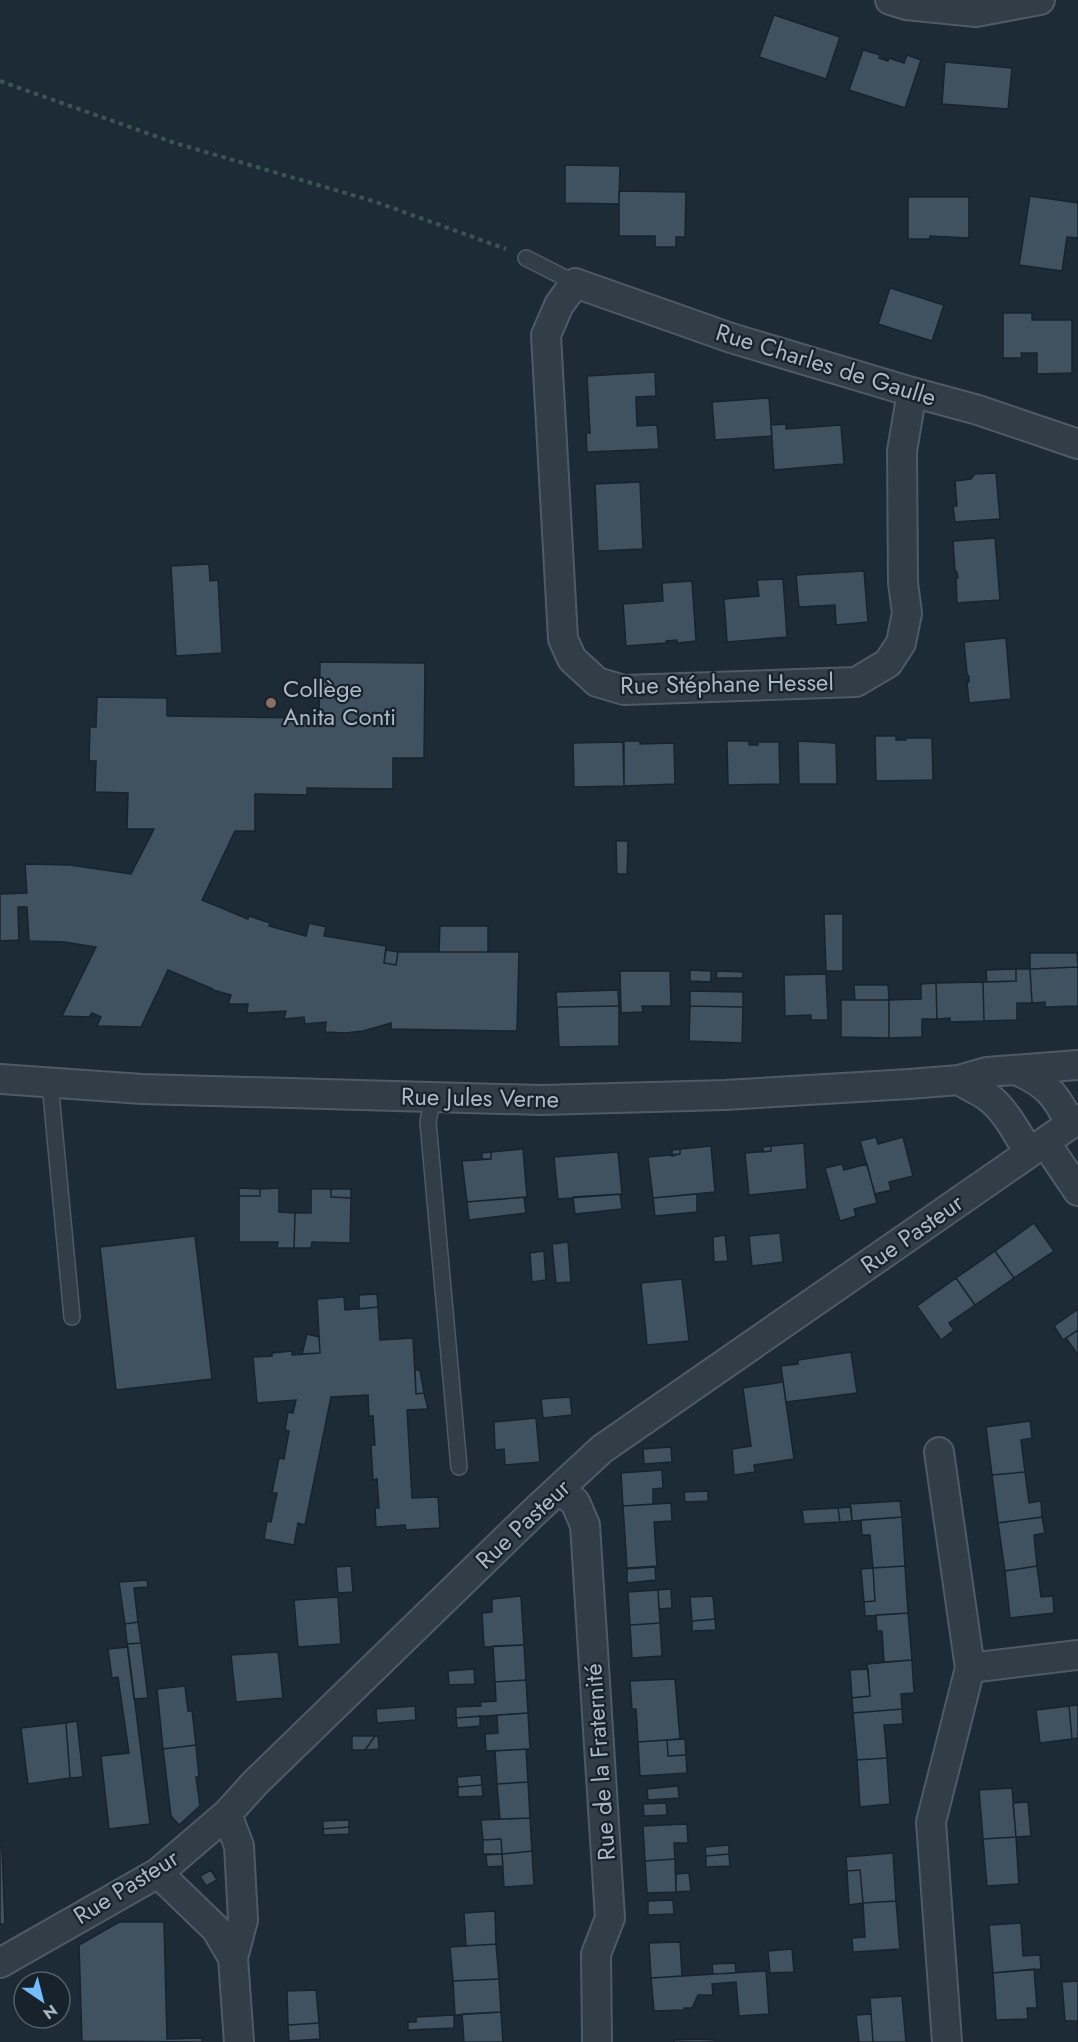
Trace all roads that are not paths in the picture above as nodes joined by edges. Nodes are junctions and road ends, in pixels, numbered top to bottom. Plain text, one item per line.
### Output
1 (890, 0) edge
2 (1039, 0) edge
3 (526, 258) road end
4 (575, 284) junction
5 (912, 392) junction
6 (1078, 444) edge
7 (1078, 1065) edge
8 (1016, 1070) junction
9 (0, 1079) edge
10 (959, 1080) junction
11 (50, 1083) junction
12 (433, 1097) junction
13 (1074, 1122) edge
14 (1036, 1147) junction
15 (1078, 1191) edge
16 (72, 1317) dead end
17 (939, 1452) dead end
18 (459, 1467) dead end
19 (559, 1490) junction
20 (1078, 1655) edge
21 (970, 1668) junction
22 (227, 1814) junction
23 (158, 1873) junction
24 (233, 1958) junction
25 (0, 1963) edge
26 (239, 2042) edge
27 (597, 2042) edge
28 (947, 2042) edge

1 - 2 street
3 - 4 lane
4 - 5 street, Rue Charles de Gaulle
4 - 5 street, Rue Stéphane Hessel
5 - 6 street, Rue Charles de Gaulle
7 - 8 street, Rue Jules Verne
8 - 10 street, Rue Jules Verne
8 - 13 street
9 - 11 street, Rue Jules Verne
10 - 12 street, Rue Jules Verne
10 - 14 street
11 - 12 street, Rue Jules Verne
11 - 16 lane
12 - 18 lane
13 - 14 street, Rue Pasteur
14 - 15 street
14 - 19 street, Rue Pasteur
17 - 21 street
19 - 22 street, Rue Pasteur
19 - 27 street, Rue de la Fraternité
20 - 21 street
21 - 28 street
22 - 23 street, Rue Pasteur
22 - 24 street
23 - 24 street
23 - 25 street, Rue Pasteur
24 - 26 street

